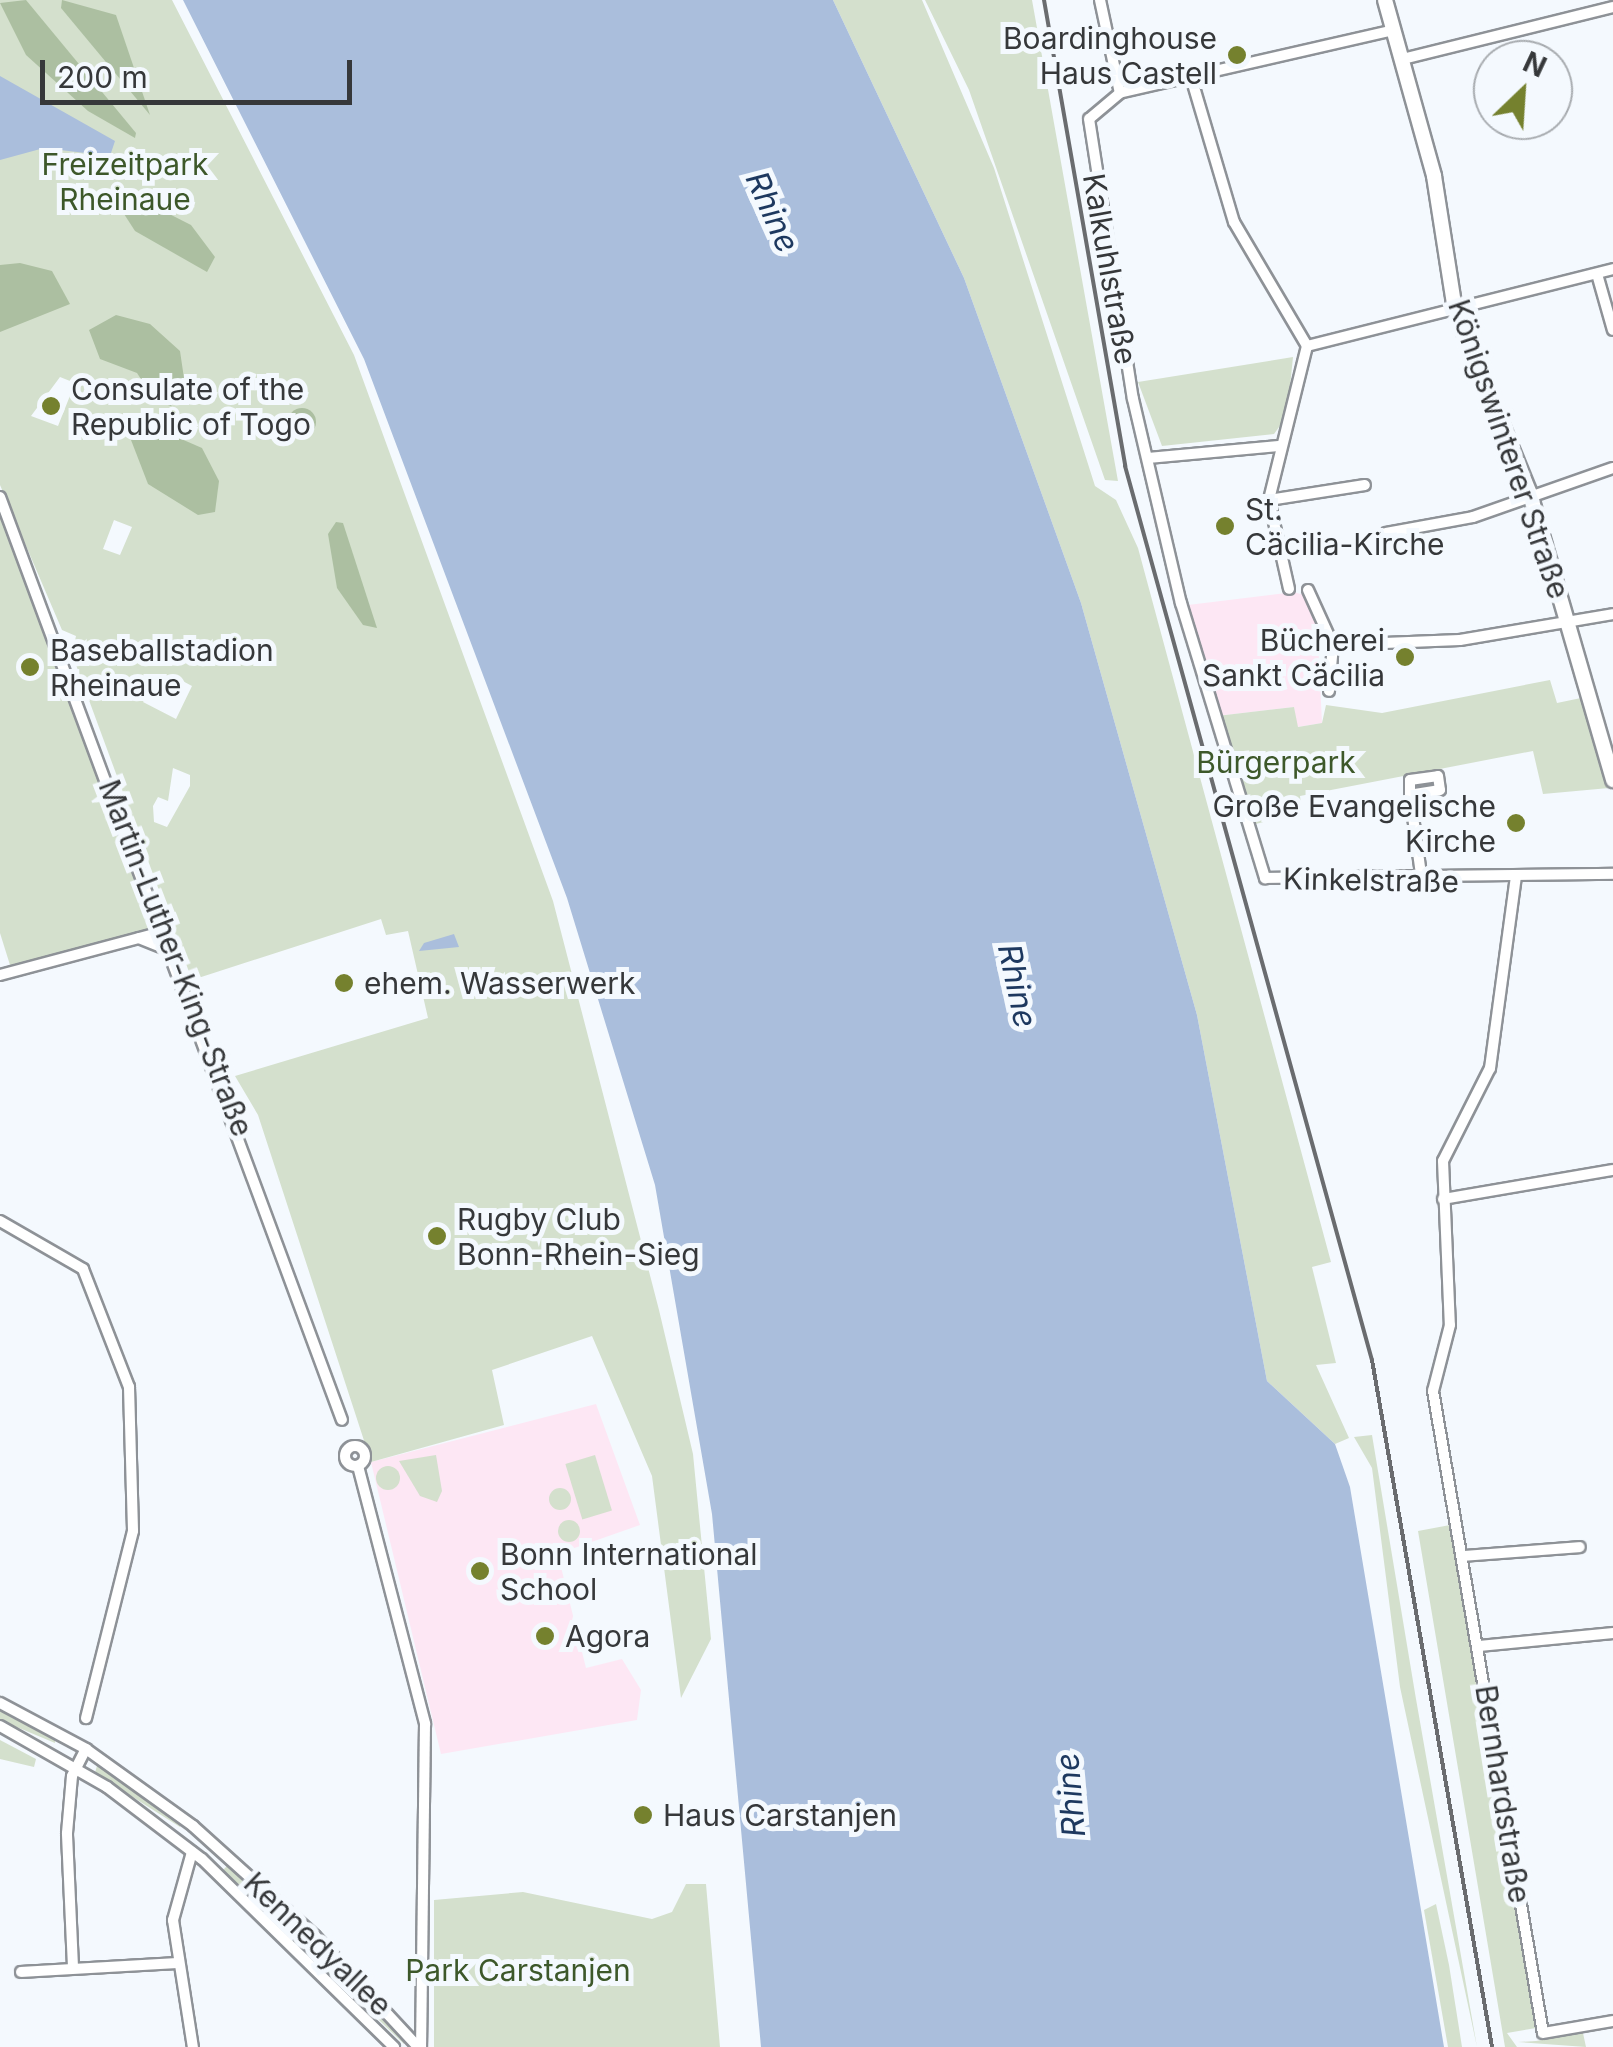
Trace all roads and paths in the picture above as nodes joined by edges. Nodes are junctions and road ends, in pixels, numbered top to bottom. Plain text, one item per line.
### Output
1 (1100, 0) edge
2 (1385, 0) edge
3 (1613, 7) edge
4 (1394, 30) junction
5 (1402, 59) junction
6 (1191, 77) junction
7 (1120, 93) junction
8 (1613, 269) edge
9 (1597, 274) junction
10 (1455, 310) junction
11 (1613, 330) edge
12 (1307, 346) junction
13 (1278, 446) junction
14 (1148, 458) junction
15 (1613, 468) edge
16 (1365, 485) dead end
17 (1530, 494) junction
18 (0, 496) edge
19 (1269, 500) junction
20 (1386, 534) dead end
21 (1289, 589) dead end
22 (1308, 590) dead end
23 (1613, 614) edge
24 (1568, 623) junction
25 (1334, 645) junction
26 (1330, 691) dead end
27 (1613, 780) edge
28 (1410, 795) dead end
29 (1613, 874) edge
30 (1516, 876) junction
31 (1422, 882) junction
32 (165, 931) junction
33 (139, 938) junction
34 (173, 952) junction
35 (0, 976) edge
36 (1613, 1170) edge
37 (1443, 1199) junction
38 (0, 1222) edge
39 (342, 1420) dead end
40 (358, 1466) dead end
41 (1580, 1546) dead end
42 (1464, 1556) junction
43 (1613, 1633) edge
44 (1479, 1646) junction
45 (0, 1702) edge
46 (86, 1718) dead end
47 (0, 1726) edge
48 (67, 1738) junction
49 (86, 1749) junction
50 (58, 1756) junction
51 (76, 1767) junction
52 (193, 1826) junction
53 (180, 1842) junction
54 (214, 1844) junction
55 (197, 1855) junction
56 (177, 1963) junction
57 (73, 1967) junction
58 (21, 1972) dead end
59 (1613, 2021) edge
60 (193, 2047) edge
61 (394, 2047) edge
62 (419, 2047) edge

1 - 7 street
2 - 4 main road, Königswinterer Straße
3 - 5 street
4 - 5 main road, Königswinterer Straße
4 - 6 street
5 - 10 main road, Königswinterer Straße
6 - 7 street
6 - 12 street
7 - 14 street, Kalkuhlstraße
8 - 9 street
9 - 10 street
9 - 11 street
10 - 12 street
10 - 17 main road, Königswinterer Straße
12 - 13 street
13 - 14 street
13 - 19 street
14 - 31 street, Kinkelstraße
15 - 17 street
16 - 19 street
17 - 20 street
17 - 24 main road, Königswinterer Straße
18 - 32 street, Martin-Luther-King-Straße
19 - 21 street
22 - 25 street
23 - 24 street
24 - 25 street
24 - 27 main road, Königswinterer Straße
25 - 26 street
28 - 31 street
29 - 30 street, Kinkelstraße
30 - 31 street, Kinkelstraße
30 - 37 street, Bernhardstraße
32 - 33 street
32 - 34 street, Martin-Luther-King-Straße
33 - 34 street
33 - 35 street
34 - 39 street, Martin-Luther-King-Straße
36 - 37 street
37 - 42 street, Bernhardstraße
38 - 46 street
40 - 62 street
41 - 42 street
42 - 44 street, Bernhardstraße
43 - 44 street
44 - 59 street, Bernhardstraße
45 - 48 street, Kennedyallee
47 - 50 street, Kennedyallee
48 - 49 street, Kennedyallee
48 - 50 street
49 - 51 street
49 - 52 street, Kennedyallee
50 - 51 street, Kennedyallee
51 - 53 street, Kennedyallee
51 - 57 street
52 - 53 street
52 - 54 street, Kennedyallee
53 - 55 street, Kennedyallee
54 - 55 street
54 - 62 street, Kennedyallee
55 - 56 street
55 - 61 street, Kennedyallee
56 - 57 street
56 - 60 street
57 - 58 street

